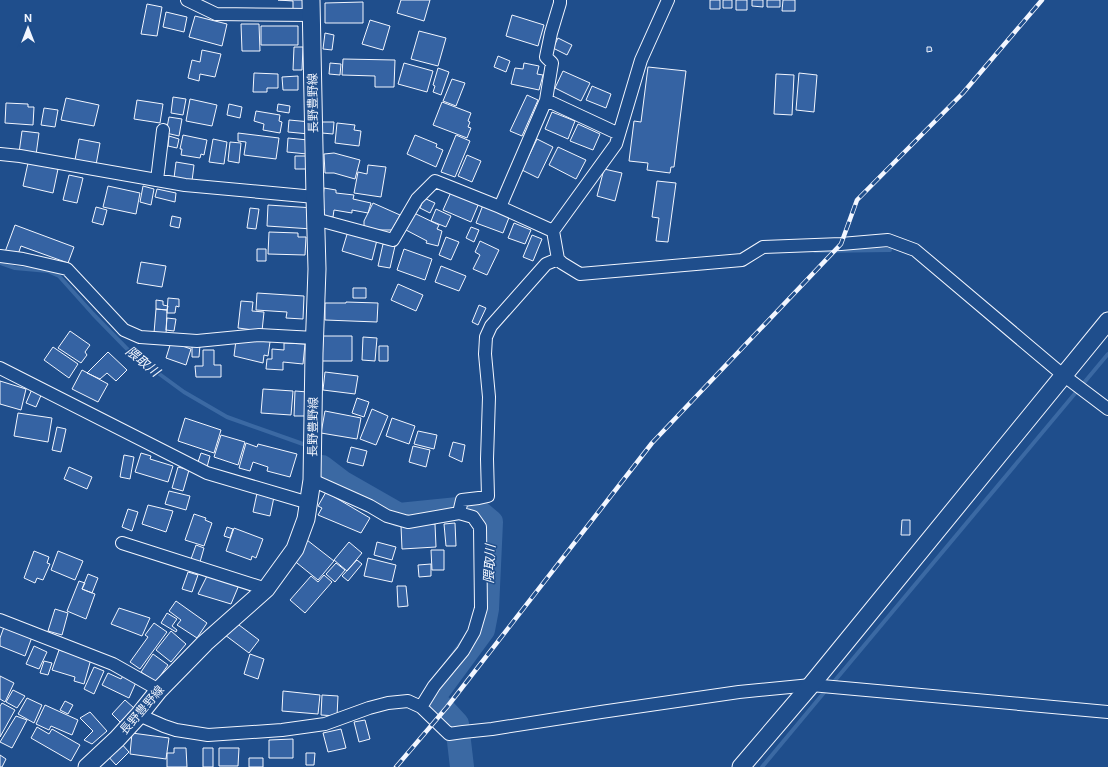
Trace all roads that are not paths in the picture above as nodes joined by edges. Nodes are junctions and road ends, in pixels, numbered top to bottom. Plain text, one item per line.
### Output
1 (187, 0) edge
2 (560, 0) edge
3 (668, 0) edge
4 (311, 7) edge
5 (546, 100) junction
6 (163, 130) dead end
7 (619, 134) junction
8 (0, 154) edge
9 (157, 180) junction
10 (315, 197) junction
11 (500, 207) junction
12 (315, 220) junction
13 (553, 231) junction
14 (0, 256) edge
15 (558, 259) junction
16 (1108, 321) edge
17 (315, 338) junction
18 (0, 368) edge
19 (1063, 375) junction
20 (1108, 409) edge
21 (312, 480) junction
22 (309, 503) junction
23 (460, 509) junction
24 (122, 543) dead end
25 (266, 589) junction
26 (0, 620) edge
27 (811, 685) junction
28 (159, 690) junction
29 (421, 707) junction
30 (1108, 712) edge
31 (139, 715) junction
32 (87, 767) edge
33 (741, 767) edge

1 - 4 street
2 - 5 street
3 - 7 street
4 - 10 main road, 長野豊野線
5 - 7 street
5 - 11 street
6 - 9 street
7 - 13 street
8 - 9 street
9 - 10 street
10 - 12 main road, 長野豊野線
11 - 12 street
11 - 13 street
12 - 17 main road, 長野豊野線
13 - 15 street
14 - 17 street
15 - 19 street
15 - 23 street
16 - 19 main road
17 - 21 main road, 長野豊野線
18 - 22 street
19 - 20 street
19 - 27 main road
21 - 22 main road, 長野豊野線
21 - 23 street
22 - 25 main road, 長野豊野線
23 - 29 street
24 - 25 street
25 - 28 main road, 長野豊野線
26 - 28 street
27 - 29 street
27 - 30 street
27 - 33 main road
28 - 31 main road, 長野豊野線
29 - 31 street
31 - 32 main road, 長野豊野線

